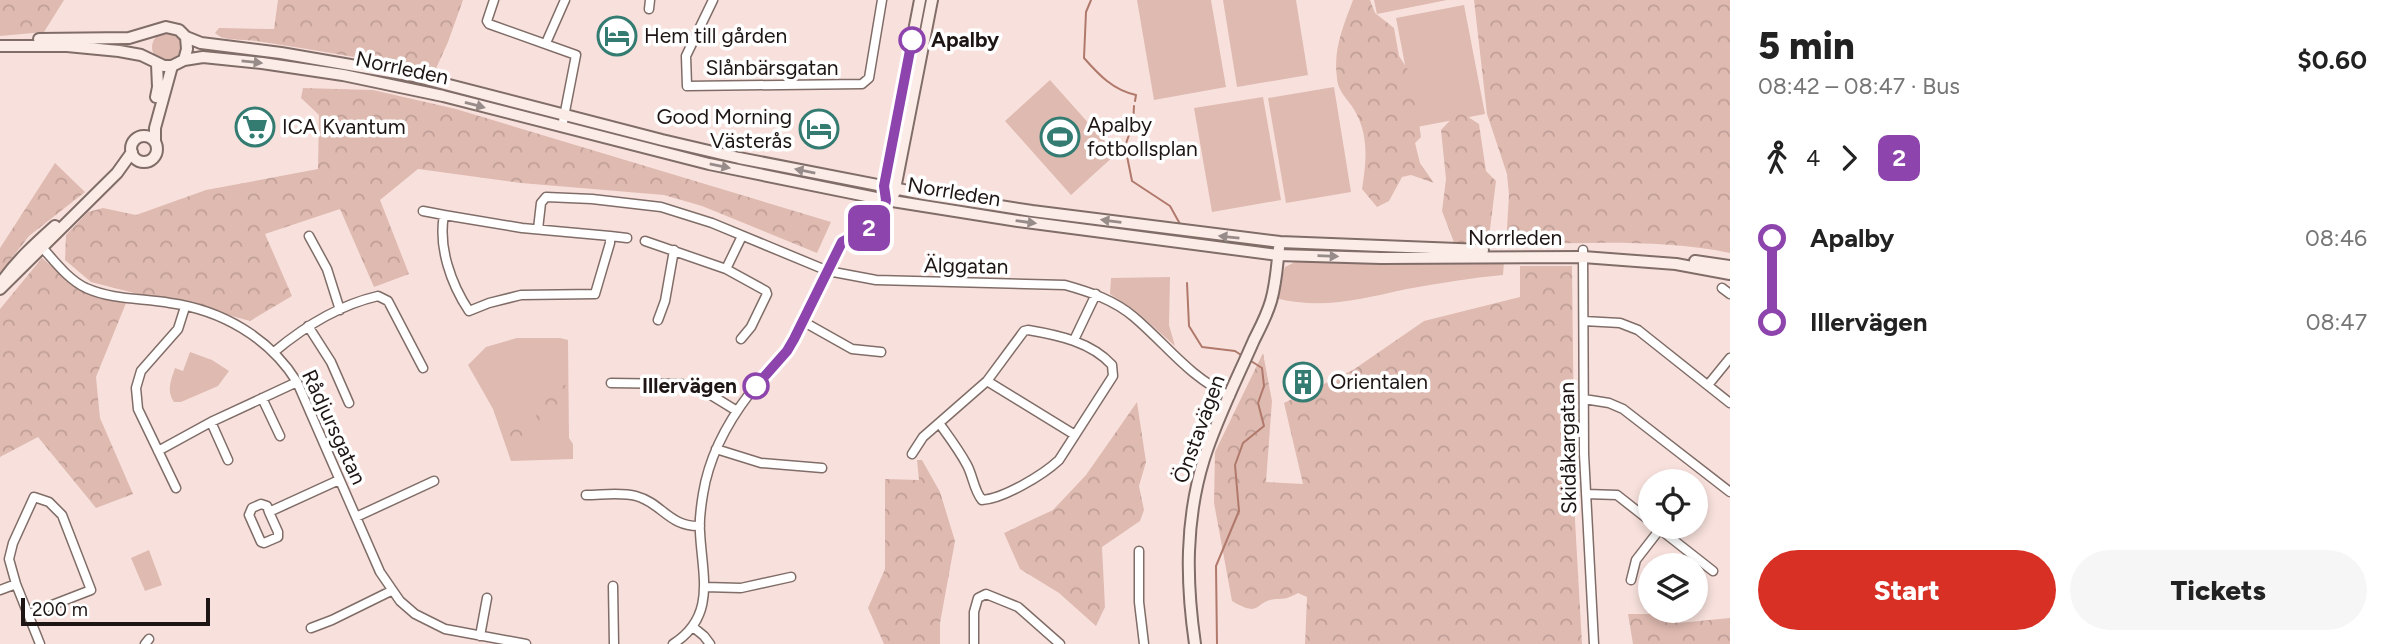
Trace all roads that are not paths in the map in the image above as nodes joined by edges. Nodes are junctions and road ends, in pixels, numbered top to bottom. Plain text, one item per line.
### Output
1 (494, 0) edge
2 (565, 0) edge
3 (713, 0) edge
4 (882, 0) edge
5 (920, 0) edge
6 (932, 0) edge
7 (153, 31) junction
8 (186, 37) junction
9 (0, 40) edge
10 (545, 43) junction
11 (0, 46) edge
12 (184, 60) junction
13 (155, 62) junction
14 (172, 66) junction
15 (565, 115) junction
16 (562, 127) junction
17 (143, 136) junction
18 (155, 141) junction
19 (135, 156) junction
20 (887, 167) junction
21 (900, 170) junction
22 (872, 184) junction
23 (890, 187) junction
24 (924, 194) junction
25 (886, 200) junction
26 (423, 211) dead end
27 (444, 215) junction
28 (538, 229) junction
29 (309, 236) dead end
30 (610, 236) junction
31 (742, 236) junction
32 (627, 238) dead end
33 (645, 241) dead end
34 (1280, 242) junction
35 (39, 245) junction
36 (674, 250) junction
37 (1237, 250) junction
38 (1583, 254) junction
39 (1278, 255) junction
40 (1296, 256) junction
41 (1730, 266) edge
42 (726, 269) junction
43 (828, 271) junction
44 (1730, 274) edge
45 (1277, 275) junction
46 (0, 287) edge
47 (1723, 288) dead end
48 (1096, 294) junction
49 (1730, 294) edge
50 (186, 307) junction
51 (340, 310) junction
52 (658, 320) dead end
53 (1584, 321) junction
54 (804, 322) junction
55 (308, 326) junction
56 (741, 340) dead end
57 (1074, 340) junction
58 (274, 352) junction
59 (881, 352) dead end
60 (1730, 358) edge
61 (423, 368) dead end
62 (986, 381) junction
63 (297, 382) junction
64 (611, 383) dead end
65 (1708, 385) junction
66 (1230, 396) junction
67 (262, 398) junction
68 (1584, 399) junction
69 (349, 403) dead end
70 (1730, 403) edge
71 (737, 411) junction
72 (211, 422) junction
73 (939, 423) junction
74 (1075, 435) junction
75 (280, 436) dead end
76 (716, 449) junction
77 (158, 451) junction
78 (912, 454) dead end
79 (228, 460) dead end
80 (822, 468) dead end
81 (340, 480) junction
82 (434, 481) dead end
83 (176, 488) dead end
84 (1730, 492) edge
85 (1586, 494) junction
86 (586, 495) dead end
87 (269, 512) junction
88 (1638, 512) edge
89 (356, 516) junction
90 (700, 526) junction
91 (1651, 539) edge
92 (1673, 539) edge
93 (1139, 551) dead end
94 (1713, 571) dead end
95 (792, 577) dead end
96 (1631, 580) dead end
97 (16, 584) junction
98 (612, 586) dead end
99 (705, 587) junction
100 (0, 590) edge
101 (391, 590) junction
102 (487, 598) dead end
103 (29, 614) junction
104 (693, 627) junction
105 (311, 628) dead end
106 (480, 636) junction
107 (40, 644) edge
108 (526, 644) edge
109 (614, 644) edge
110 (673, 644) edge
111 (710, 644) edge
112 (974, 644) edge
113 (1060, 644) edge
114 (1144, 644) edge
115 (1195, 644) edge
116 (1594, 644) edge

1 - 10 street
2 - 10 street
3 - 4 street, Slånbärsgatan
5 - 20 main road
6 - 21 main road
7 - 8 main road
7 - 9 main road
7 - 13 main road
8 - 12 main road
8 - 15 main road, Norrleden
10 - 15 street
11 - 13 main road
12 - 14 main road
12 -> 16 main road, Norrleden
13 - 14 main road
13 - 17 main road
14 - 18 main road
15 - 16 street
22 -> 15 main road, Norrleden
16 -> 25 main road, Norrleden
17 - 18 main road
17 - 19 main road
18 - 19 main road
19 - 35 main road
20 - 22 main road
20 - 23 main road
21 - 23 main road
21 - 24 main road
22 - 23 main road, Norrleden
23 - 24 main road, Norrleden
23 - 25 main road
34 -> 24 main road, Norrleden
25 -> 37 main road, Norrleden
25 - 43 street
26 - 27 street
27 - 28 street
27 - 30 street
28 - 30 street
28 - 31 street, Älggatan
29 - 51 street
30 - 32 street
31 - 42 street
31 - 43 street, Älggatan
33 - 36 street
34 - 38 main road, Norrleden
34 - 39 main road, Önstavägen
35 - 46 main road
35 - 50 street, Rådjursgatan
36 - 42 street
36 - 52 street
37 - 39 main road, Norrleden
37 - 45 main road
40 -> 38 main road, Norrleden
38 - 41 main road, Norrleden
38 - 44 main road, Norrleden
38 - 53 street, Skidåkargatan
39 - 40 main road, Norrleden
39 - 45 main road, Önstavägen
40 - 45 main road
42 - 56 street
43 - 48 street, Älggatan
43 - 54 street
45 - 66 main road, Önstavägen
47 - 49 street
48 - 57 street
48 - 66 street, Älggatan
50 - 58 street, Rådjursgatan
50 - 77 street
51 - 55 street
51 - 61 street
53 - 65 street
53 - 68 street, Skidåkargatan
54 - 59 street
54 - 71 street
55 - 58 street
55 - 69 street
57 - 62 street
57 - 74 street
58 - 63 street, Rådjursgatan
60 - 65 street
62 - 73 street
62 - 74 street
63 - 67 street
63 - 81 street, Rådjursgatan
64 - 71 street
65 - 70 street
66 - 115 main road, Önstavägen
67 - 72 street
67 - 75 street
68 - 84 street
68 - 85 street, Skidåkargatan
71 - 76 street
72 - 77 street
72 - 79 street
73 - 74 street
73 - 78 street
76 - 80 street
76 - 90 street
77 - 83 street
81 - 87 street
81 - 89 street, Rådjursgatan
82 - 89 street
85 - 88 street
85 - 116 street, Skidåkargatan
86 - 90 street
87 - 87 street
89 - 101 street, Rådjursgatan
90 - 99 street
91 - 96 street
92 - 94 street
93 - 114 street
95 - 99 street
97 - 100 street
97 - 103 street
97 - 103 street
98 - 109 street
99 - 104 street
101 - 105 street
101 - 106 street, Rådjursgatan
102 - 106 street
103 - 107 street
104 - 110 street
104 - 111 street
106 - 108 street, Rådjursgatan
112 - 113 street

